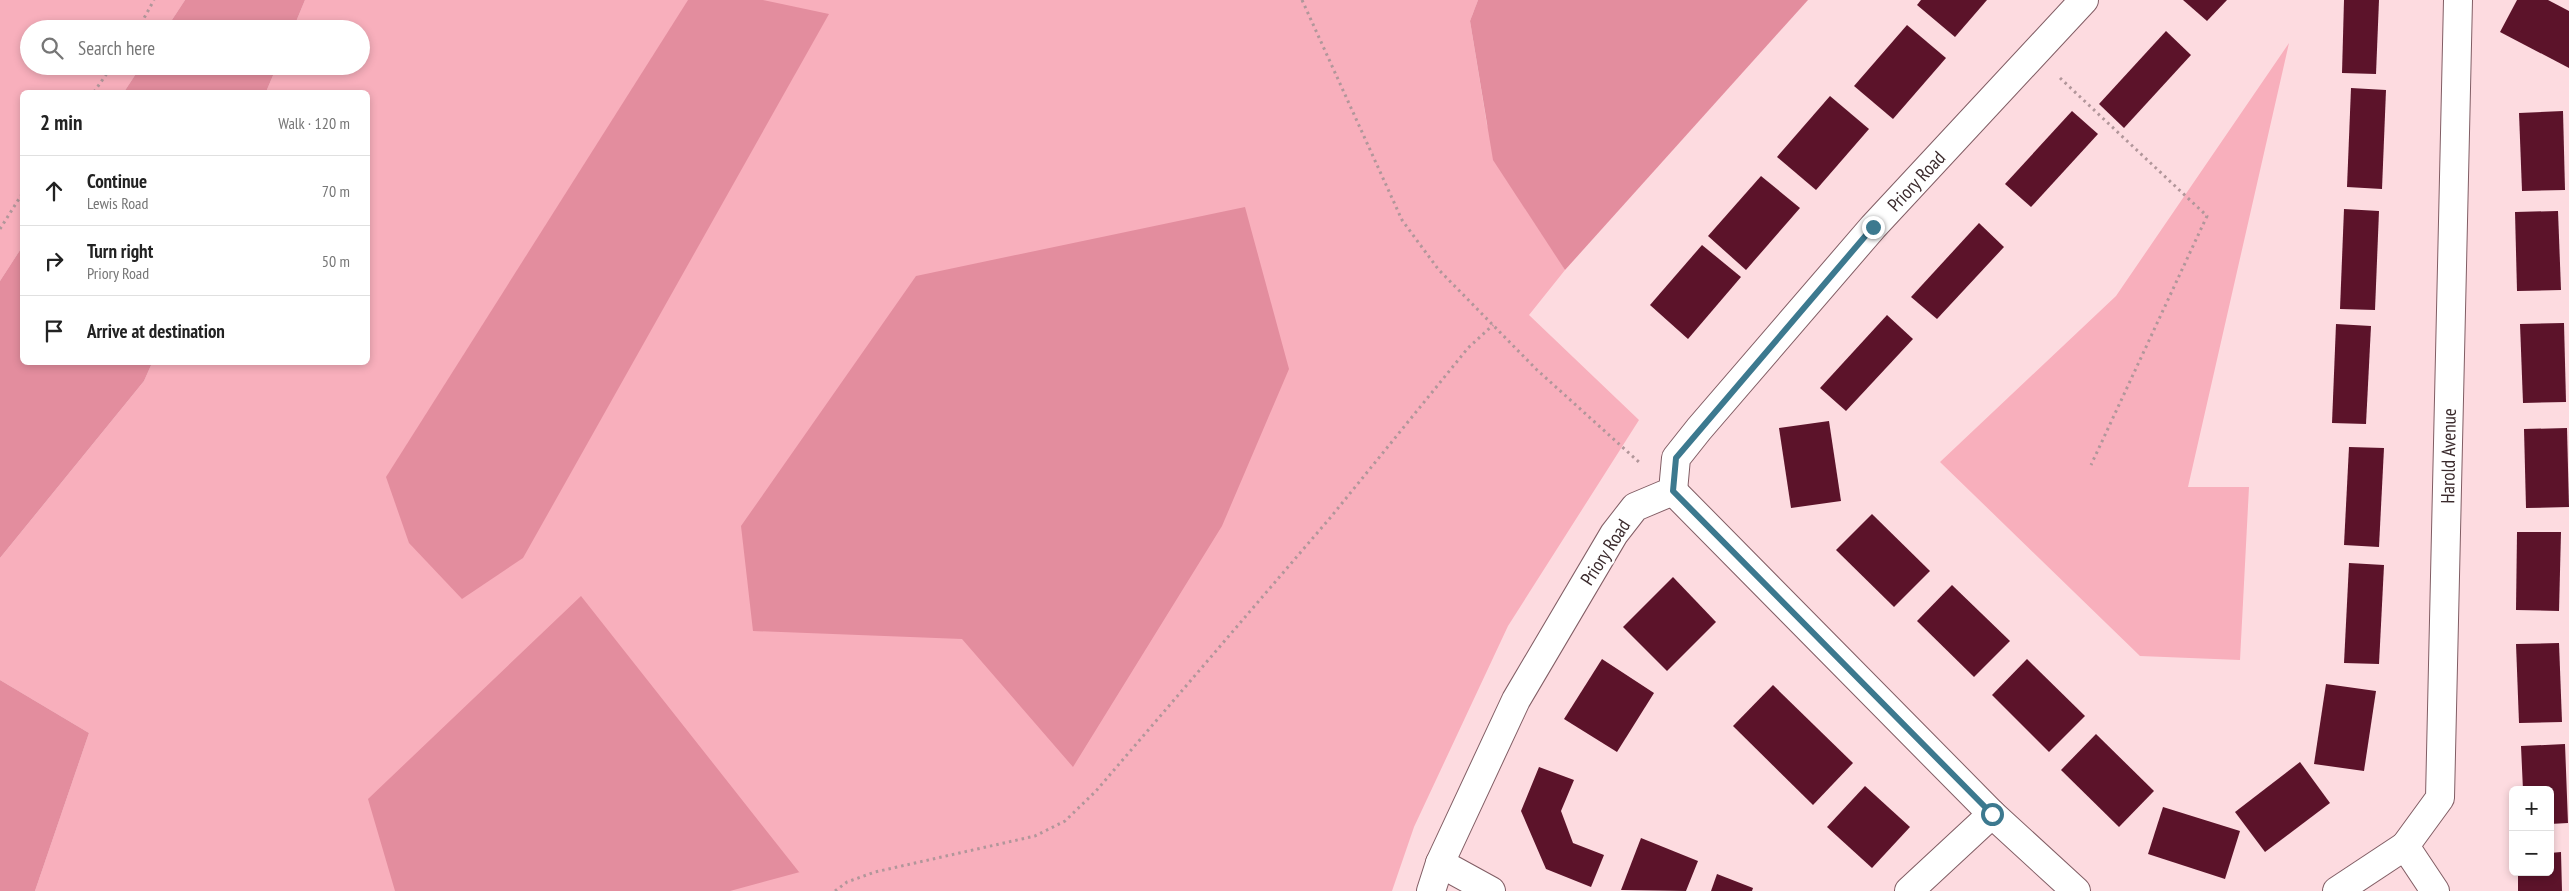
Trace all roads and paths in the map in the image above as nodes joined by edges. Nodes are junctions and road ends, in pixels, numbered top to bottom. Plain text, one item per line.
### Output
1 (154, 0) edge
2 (1302, 0) edge
3 (2084, 0) edge
4 (2458, 0) edge
5 (143, 20) edge
6 (2034, 54) junction
7 (106, 75) edge
8 (95, 90) edge
9 (20, 197) edge
10 (0, 229) edge
11 (1493, 325) junction
12 (2091, 465) dead end
13 (1673, 491) junction
14 (1992, 814) junction
15 (2405, 846) junction
16 (1440, 863) junction
17 (835, 891) edge
18 (1431, 891) edge
19 (1491, 891) edge
20 (1909, 891) edge
21 (2076, 891) edge
22 (2336, 891) edge
23 (2435, 891) edge

1 - 5 path
2 - 11 path
3 - 6 street, Priory Road
4 - 15 street, Harold Avenue
6 - 12 path
6 - 13 street, Priory Road
7 - 8 path
9 - 10 path
11 - 13 path
11 - 17 path
13 - 14 street
13 - 16 street, Priory Road
14 - 20 street
14 - 21 street
15 - 22 street
15 - 23 street
16 - 18 street, Priory Road
16 - 19 street

